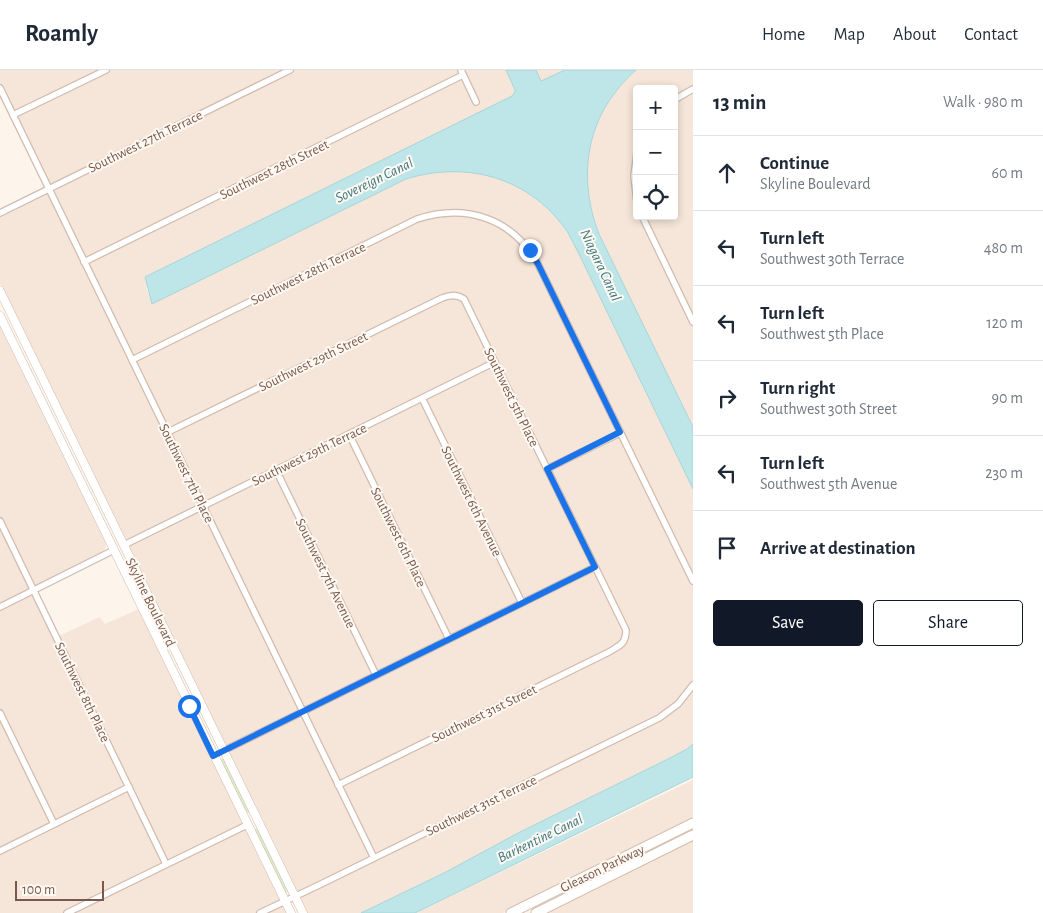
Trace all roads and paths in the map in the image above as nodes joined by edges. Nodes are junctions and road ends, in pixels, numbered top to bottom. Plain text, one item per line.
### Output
1 (106, 70) edge
2 (290, 70) edge
3 (462, 72) edge
4 (0, 88) edge
5 (693, 89) edge
6 (678, 98) edge
7 (476, 102) dead end
8 (13, 115) junction
9 (49, 189) junction
10 (0, 213) edge
11 (644, 220) edge
12 (84, 262) junction
13 (0, 291) edge
14 (459, 295) joint
15 (0, 316) edge
16 (693, 322) edge
17 (132, 360) junction
18 (495, 362) junction
19 (422, 398) junction
20 (168, 432) junction
21 (620, 432) junction
22 (349, 434) junction
23 (547, 469) junction
24 (276, 470) junction
25 (203, 506) junction
26 (0, 521) edge
27 (124, 545) junction
28 (114, 550) junction
29 (595, 567) junction
30 (693, 582) edge
31 (34, 590) junction
32 (522, 603) junction
33 (0, 607) edge
34 (626, 637) joint
35 (449, 639) junction
36 (376, 675) junction
37 (693, 685) edge
38 (302, 712) junction
39 (0, 714) edge
40 (223, 751) junction
41 (213, 756) junction
42 (338, 785) junction
43 (129, 787) junction
44 (257, 820) junction
45 (693, 823) edge
46 (54, 824) junction
47 (247, 825) junction
48 (693, 836) edge
49 (0, 851) edge
50 (374, 858) junction
51 (166, 864) junction
52 (295, 896) junction
53 (285, 901) junction
54 (67, 913) edge
55 (260, 913) edge
56 (291, 913) edge
57 (303, 913) edge
58 (511, 913) edge
59 (536, 913) edge

1 - 8 street
2 - 9 street, Southwest 27th Terrace
3 - 7 street
3 - 12 street, Southwest 28th Street
4 - 8 street, Southwest 7th Place
5 - 6 street
8 - 9 street, Southwest 7th Place
9 - 10 street, Southwest 27th Terrace
9 - 12 street, Southwest 7th Place
11 - 16 street
12 - 17 street, Southwest 7th Place
13 - 27 street, Skyline Boulevard
14 - 18 street, Southwest 5th Place
14 - 20 street, Southwest 29th Street
15 - 28 street, Skyline Boulevard
17 - 20 street, Southwest 7th Place
17 - 21 street, Southwest 28th Terrace
18 - 19 street, Southwest 29th Terrace
18 - 23 street, Southwest 5th Place
19 - 22 street, Southwest 29th Terrace
19 - 32 street, Southwest 6th Avenue
20 - 25 street, Southwest 7th Place
21 - 23 street
21 - 30 street, Southwest 28th Terrace
22 - 24 street, Southwest 29th Terrace
22 - 35 street, Southwest 6th Place
23 - 29 street, Southwest 5th Place
24 - 25 street, Southwest 29th Terrace
24 - 36 street, Southwest 7th Avenue
25 - 27 street, Southwest 29th Terrace
25 - 38 street, Southwest 7th Place
26 - 31 street, Southwest 8th Place
27 - 28 street
27 - 40 street, Skyline Boulevard
28 - 31 street
28 - 41 street, Skyline Boulevard
29 - 32 street
29 - 34 street, Southwest 5th Place
31 - 33 street
31 - 43 street, Southwest 8th Place
32 - 35 street
34 - 42 street, Southwest 31st Street
35 - 36 street
36 - 38 street
37 - 50 street, Southwest 31st Terrace
38 - 40 street
38 - 42 street, Southwest 7th Place
39 - 46 street
40 - 41 street
40 - 44 street, Skyline Boulevard
41 - 47 street, Skyline Boulevard
42 - 50 street, Southwest 7th Place
43 - 46 street
43 - 51 street, Southwest 8th Place
44 - 47 street
44 - 52 street, Skyline Boulevard
45 - 58 main road, Gleason Parkway
46 - 49 street
47 - 51 street
47 - 53 street, Skyline Boulevard
48 - 59 main road, Gleason Parkway
50 - 52 street, Southwest 31st Terrace
51 - 54 street
52 - 53 street, Southwest 31st Terrace
52 - 57 street, Skyline Boulevard
53 - 55 street, Southwest 31st Terrace
53 - 56 street, Skyline Boulevard

